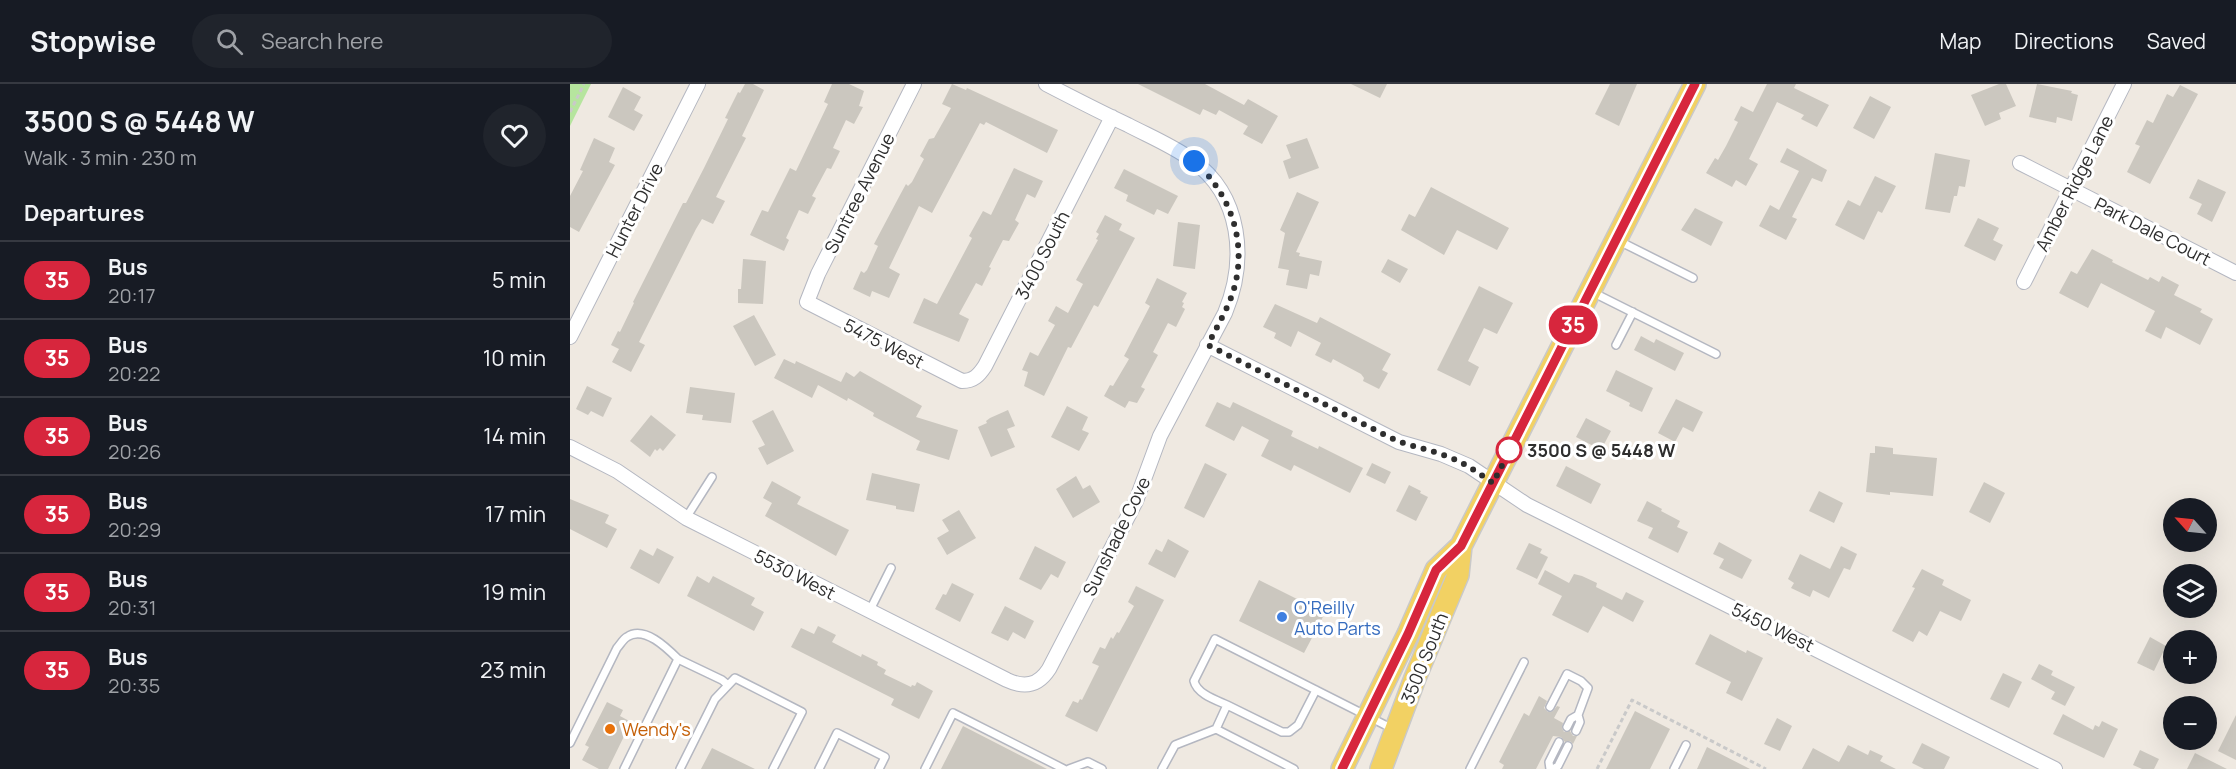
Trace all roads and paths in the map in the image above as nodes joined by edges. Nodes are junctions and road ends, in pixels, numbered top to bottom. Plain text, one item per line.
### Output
1 (584, 84) edge
2 (914, 84) edge
3 (1046, 84) edge
4 (1695, 84) edge
5 (2124, 84) edge
6 (696, 85) edge
7 (570, 112) edge
8 (1112, 117) junction
9 (2020, 163) dead end
10 (2070, 189) junction
11 (1616, 240) junction
12 (2236, 273) edge
13 (1693, 278) dead end
14 (2024, 282) dead end
15 (1590, 291) junction
16 (807, 302) joint
17 (1633, 312) junction
18 (570, 337) edge
19 (1208, 345) junction
20 (1616, 345) dead end
21 (1716, 354) dead end
22 (962, 381) joint
23 (570, 447) edge
24 (712, 477) dead end
25 (1493, 483) junction
26 (686, 518) junction
27 (1461, 546) junction
28 (891, 568) dead end
29 (869, 612) junction
30 (678, 659) junction
31 (1524, 662) dead end
32 (1028, 685) joint
33 (728, 686) junction
34 (1316, 690) junction
35 (1227, 705) junction
36 (1550, 707) dead end
37 (1578, 715) junction
38 (1369, 716) junction
39 (1567, 727) dead end
40 (1216, 729) junction
41 (1396, 730) junction
42 (1576, 731) dead end
43 (1559, 742) dead end
44 (570, 743) edge
45 (1686, 745) dead end
46 (1568, 746) dead end
47 (1385, 766) edge
48 (1761, 767) edge
49 (624, 769) edge
50 (680, 769) edge
51 (773, 769) edge
52 (819, 769) edge
53 (879, 769) edge
54 (925, 769) edge
55 (1064, 769) edge
56 (1069, 769) edge
57 (1102, 769) edge
58 (1162, 769) edge
59 (1294, 769) edge
60 (1342, 769) edge
61 (1470, 769) edge
62 (1552, 769) edge
63 (1597, 769) edge
64 (1674, 769) edge
65 (1766, 769) edge
66 (2055, 769) edge

1 - 7 path
2 - 16 street, Suntree Avenue
3 - 8 street, Sunshade Cove
4 - 11 main road, 3500 South
5 - 10 street, Amber Ridge Lane
6 - 18 street, Hunter Drive
8 - 19 street, Sunshade Cove
8 - 22 street, 3400 South
9 - 10 street, Park Dale Court
10 - 12 street, Park Dale Court
10 - 14 street, Amber Ridge Lane
11 - 13 lane
11 - 15 main road, 3500 South
15 - 17 lane
15 - 25 main road, 3500 South
16 - 22 street, 5475 West
17 - 20 lane
17 - 21 lane
19 - 25 street, 5450 West
19 - 32 street, Sunshade Cove
23 - 26 street, 5530 West
24 - 26 lane
25 - 27 main road, 3500 South
25 - 66 street, 5450 West
26 - 29 street, 5530 West
27 - 38 main road, 3500 South
27 - 41 main road, 3500 South
28 - 29 lane
29 - 32 street, 5530 West
30 - 33 lane
30 - 44 lane
30 - 49 lane
31 - 61 lane
33 - 50 lane
33 - 51 lane
34 - 35 lane
34 - 35 lane
34 - 38 lane
35 - 40 lane
36 - 37 lane
37 - 39 lane
37 - 42 lane
38 - 41 lane
38 - 60 main road, 3500 South
40 - 58 lane
40 - 59 lane
41 - 47 main road, 3500 South
43 - 62 lane
45 - 64 lane
46 - 62 lane
48 - 63 path
48 - 65 path
52 - 53 lane
54 - 55 lane
56 - 57 lane

